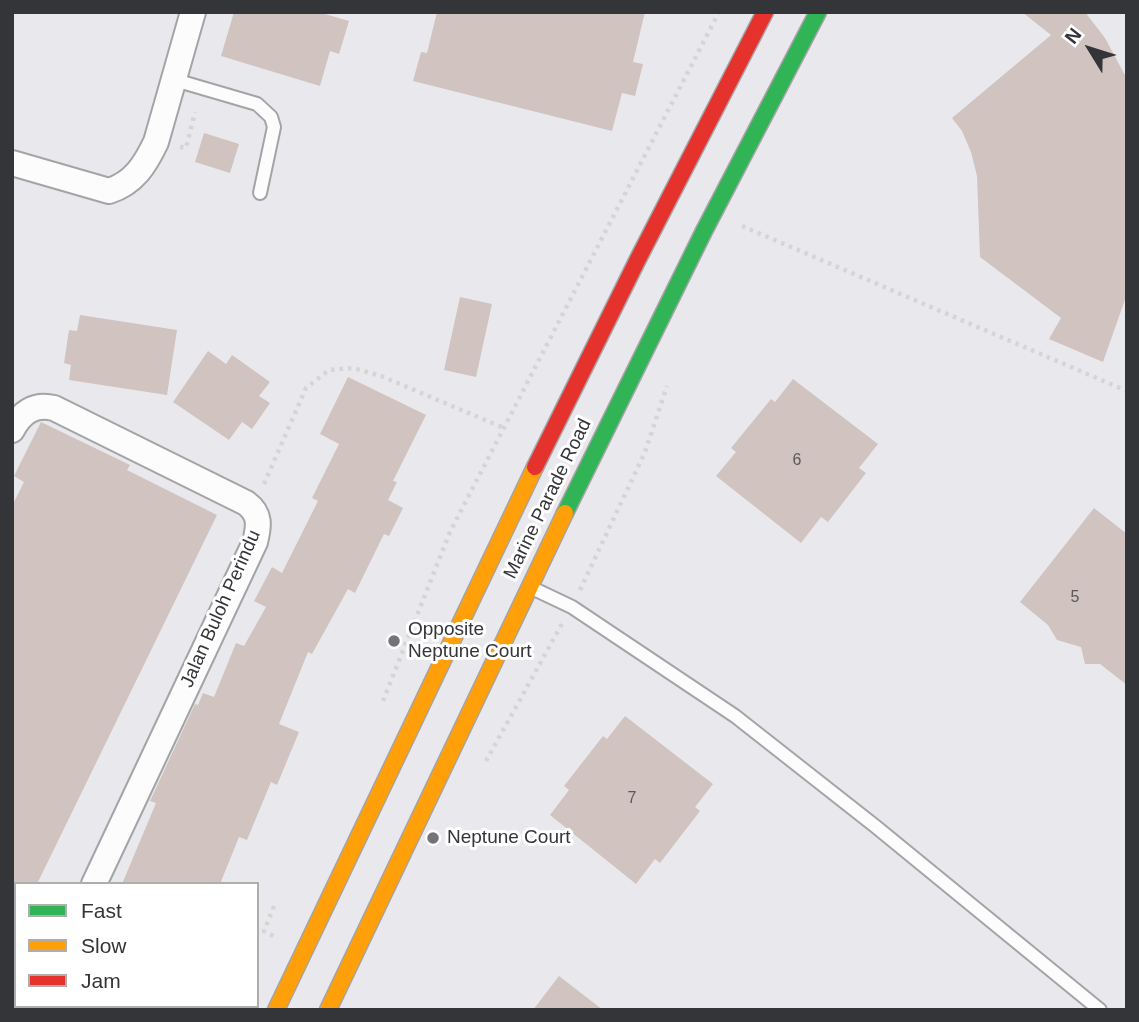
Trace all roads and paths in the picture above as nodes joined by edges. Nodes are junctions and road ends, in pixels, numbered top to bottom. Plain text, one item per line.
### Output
1 (193, 12) edge
2 (719, 12) edge
3 (765, 12) edge
4 (818, 12) edge
5 (175, 80) junction
6 (12, 163) edge
7 (260, 193) dead end
8 (732, 221) dead end
9 (1127, 391) edge
10 (504, 428) junction
11 (12, 430) edge
12 (259, 495) dead end
13 (529, 586) junction
14 (380, 708) dead end
15 (95, 882) edge
16 (274, 906) dead end
17 (280, 940) dead end
18 (276, 1010) edge
19 (328, 1010) edge
20 (1100, 1010) edge

1 - 5 street
2 - 10 path
3 - 18 main road, Marine Parade Road
4 - 13 main road, Marine Parade Road
5 - 6 street
5 - 7 lane
8 - 9 path
10 - 12 path
10 - 14 path
11 - 15 street, Jalan Buloh Perindu
13 - 19 main road, Marine Parade Road
13 - 20 lane
16 - 17 path

